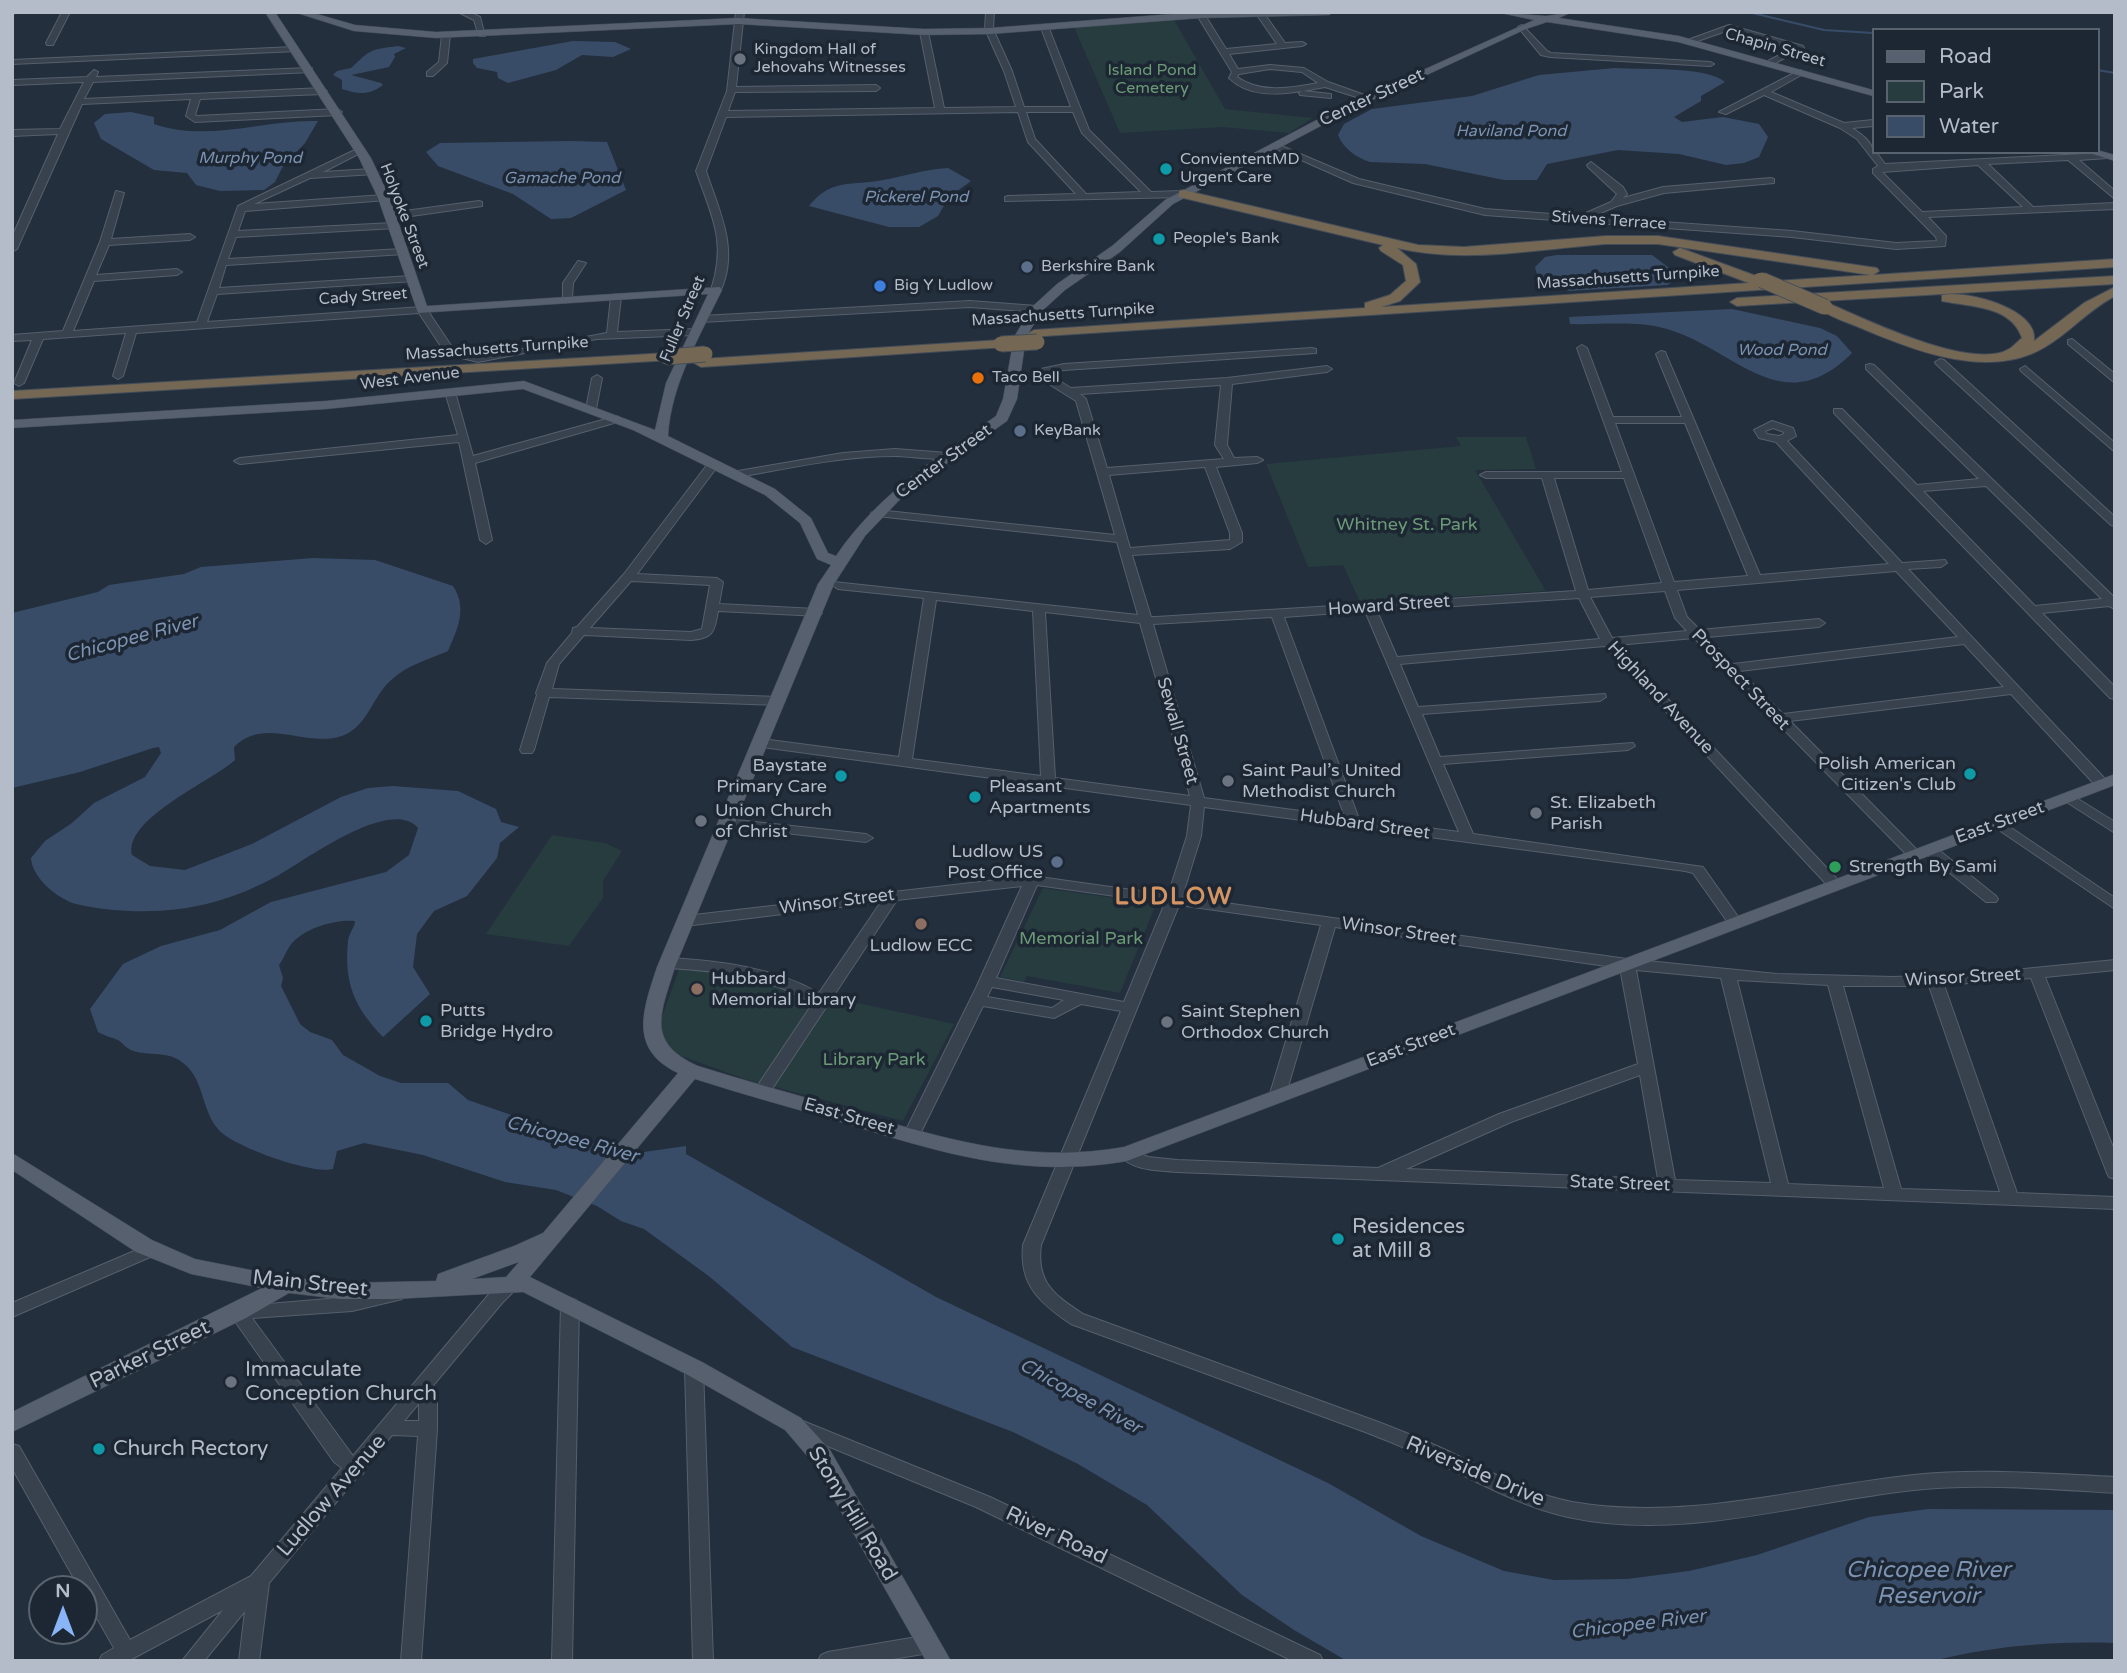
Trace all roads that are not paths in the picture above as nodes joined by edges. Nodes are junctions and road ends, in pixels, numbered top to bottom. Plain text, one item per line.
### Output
1 (66, 12) edge
2 (270, 12) edge
3 (299, 12) edge
4 (462, 12) edge
5 (990, 12) edge
6 (1329, 12) edge
7 (1501, 12) edge
8 (1567, 12) edge
9 (1259, 13) edge
10 (1200, 14) edge
11 (1143, 16) edge
12 (739, 17) edge
13 (1545, 19) junction
14 (1587, 24) junction
15 (1522, 27) junction
16 (1045, 28) junction
17 (989, 31) junction
18 (923, 32) junction
19 (482, 34) junction
20 (446, 35) junction
21 (1689, 41) junction
22 (50, 43) dead end
23 (1302, 44) dead end
24 (1282, 45) junction
25 (294, 49) junction
26 (1224, 52) junction
27 (100, 58) junction
28 (12, 62) edge
29 (1770, 63) junction
30 (1710, 64) dead end
31 (309, 70) junction
32 (1236, 72) junction
33 (1800, 72) junction
34 (430, 74) dead end
35 (90, 79) junction
36 (12, 83) edge
37 (1325, 84) junction
38 (876, 88) dead end
39 (731, 90) junction
40 (323, 91) junction
41 (1280, 91) junction
42 (1764, 92) junction
43 (1871, 92) edge
44 (1328, 96) dead end
45 (197, 97) junction
46 (1369, 98) junction
47 (79, 102) junction
48 (1077, 108) junction
49 (1020, 110) junction
50 (940, 111) junction
51 (338, 112) junction
52 (1723, 112) dead end
53 (723, 114) junction
54 (1871, 123) edge
55 (1843, 126) junction
56 (64, 131) junction
57 (12, 133) edge
58 (1276, 147) junction
59 (360, 150) junction
60 (1871, 151) edge
61 (1873, 154) edge
62 (2109, 157) edge
63 (2071, 158) junction
64 (1980, 162) junction
65 (1591, 165) dead end
66 (1883, 167) junction
67 (372, 172) junction
68 (308, 175) junction
69 (1771, 181) dead end
70 (119, 192) dead end
71 (1147, 193) junction
72 (1183, 194) junction
73 (1083, 196) junction
74 (2115, 196) edge
75 (384, 198) junction
76 (1008, 199) dead end
77 (479, 204) dead end
78 (1614, 204) junction
79 (2115, 206) edge
80 (241, 208) junction
81 (2031, 209) junction
82 (1921, 215) junction
83 (1578, 219) junction
84 (392, 221) junction
85 (233, 234) junction
86 (190, 237) dead end
87 (1365, 241) junction
88 (1592, 241) junction
89 (105, 242) junction
90 (13, 247) edge
91 (402, 252) junction
92 (223, 262) junction
93 (581, 263) dead end
94 (2115, 263) edge
95 (2058, 267) junction
96 (177, 272) dead end
97 (91, 278) junction
98 (411, 279) junction
99 (1757, 280) junction
100 (2115, 280) edge
101 (716, 290) junction
102 (214, 291) junction
103 (2115, 291) edge
104 (617, 296) junction
105 (567, 299) junction
106 (1824, 304) junction
107 (1037, 309) junction
108 (422, 310) junction
109 (702, 319) junction
110 (201, 325) junction
111 (1160, 326) junction
112 (132, 330) junction
113 (695, 332) junction
114 (67, 334) junction
115 (612, 335) junction
116 (39, 337) junction
117 (12, 338) edge
118 (1036, 338) junction
119 (2072, 342) dead end
120 (1582, 348) dead end
121 (1312, 351) dead end
122 (1661, 354) dead end
123 (703, 359) joint
124 (666, 361) junction
125 (1940, 362) dead end
126 (1870, 367) dead end
127 (1327, 369) dead end
128 (2025, 369) dead end
129 (118, 376) dead end
130 (1014, 376) junction
131 (597, 378) dead end
132 (1039, 378) junction
133 (2115, 380) edge
134 (1227, 381) junction
135 (16, 389) edge
136 (1071, 390) junction
137 (450, 392) junction
138 (12, 407) edge
139 (591, 409) junction
140 (1838, 411) dead end
141 (617, 419) junction
142 (1610, 419) junction
143 (1689, 419) junction
144 (12, 424) edge
145 (660, 437) junction
146 (464, 438) junction
147 (1780, 440) dead end
148 (2115, 449) edge
149 (948, 456) junction
150 (1257, 460) dead end
151 (240, 461) dead end
152 (468, 461) junction
153 (1231, 462) junction
154 (714, 463) junction
155 (1210, 465) junction
156 (1103, 472) junction
157 (738, 474) junction
158 (1486, 475) dead end
159 (1547, 475) junction
160 (1629, 475) junction
161 (1989, 482) junction
162 (1913, 489) junction
163 (877, 513) junction
164 (2115, 523) edge
165 (486, 540) dead end
166 (1124, 546) junction
167 (838, 562) junction
168 (1941, 563) dead end
169 (1900, 566) junction
170 (628, 577) junction
171 (1755, 578) junction
172 (838, 585) dead end
173 (1669, 585) junction
174 (1583, 594) junction
175 (932, 595) junction
176 (2113, 604) edge
177 (713, 607) junction
178 (1369, 607) junction
179 (1039, 608) junction
180 (2032, 610) junction
181 (816, 613) junction
182 (1277, 613) junction
183 (1145, 621) junction
184 (1819, 623) dead end
185 (578, 631) junction
186 (1696, 634) junction
187 (1968, 640) junction
188 (1608, 642) junction
189 (1391, 661) junction
190 (1729, 668) junction
191 (2015, 690) junction
192 (542, 693) junction
193 (2115, 695) edge
194 (1600, 697) dead end
195 (779, 701) junction
196 (1414, 711) junction
197 (1778, 718) junction
198 (762, 743) junction
199 (1628, 746) dead end
200 (527, 750) dead end
201 (1435, 761) junction
202 (905, 762) junction
203 (1048, 782) junction
204 (2108, 782) edge
205 (2070, 797) junction
206 (1198, 802) junction
207 (727, 823) junction
208 (1998, 823) junction
209 (1354, 824) junction
210 (2115, 829) edge
211 (866, 838) dead end
212 (1468, 838) junction
213 (1922, 852) junction
214 (1032, 880) junction
215 (1834, 884) junction
216 (893, 895) junction
217 (1992, 899) dead end
218 (1174, 900) junction
219 (2115, 905) edge
220 (685, 921) junction
221 (1734, 921) junction
222 (1329, 922) junction
223 (668, 963) junction
224 (1627, 964) junction
225 (2115, 965) edge
226 (2036, 973) junction
227 (1728, 975) junction
228 (987, 981) junction
229 (1834, 981) junction
230 (1935, 981) junction
231 (1079, 998) junction
232 (978, 1000) junction
233 (821, 1001) junction
234 (1130, 1008) junction
235 (656, 1045) junction
236 (1644, 1068) junction
237 (691, 1071) junction
238 (762, 1091) junction
239 (670, 1095) junction
240 (1277, 1097) junction
241 (911, 1136) junction
242 (1127, 1154) junction
243 (12, 1160) edge
244 (1065, 1163) junction
245 (2115, 1173) edge
246 (1380, 1174) junction
247 (1668, 1186) junction
248 (1781, 1190) junction
249 (1894, 1195) junction
250 (2011, 1199) junction
251 (2115, 1203) edge
252 (554, 1232) junction
253 (151, 1250) junction
254 (513, 1283) junction
255 (286, 1285) junction
256 (410, 1290) junction
257 (570, 1305) junction
258 (12, 1310) edge
259 (238, 1312) junction
260 (628, 1333) joint
261 (694, 1368) junction
262 (422, 1390) junction
263 (12, 1423) edge
264 (793, 1424) junction
265 (390, 1428) junction
266 (428, 1429) junction
267 (12, 1451) edge
268 (356, 1469) junction
269 (2115, 1485) edge
270 (259, 1581) junction
271 (934, 1652) edge
272 (118, 1656) edge
273 (834, 1660) edge
274 (192, 1661) edge
275 (248, 1661) edge
276 (411, 1661) edge
277 (562, 1661) edge
278 (703, 1661) edge
279 (1312, 1661) edge

1 - 22 street
2 - 25 main road, Holyoke Street
3 - 20 main road
4 - 19 street
5 - 17 street
6 - 9 main road
7 - 13 main road, Chapin Street
8 - 13 main road, Center Street
8 - 14 main road
9 - 10 main road
9 - 24 street
10 - 11 main road
10 - 26 street
11 - 16 main road
12 - 18 main road
12 - 19 main road
12 - 39 street, Fuller Street
13 - 14 main road, Chapin Street
13 - 15 main road, Center Street
14 - 21 main road, Chapin Street
15 - 30 street
15 - 46 main road, Center Street
16 - 17 main road
16 - 48 street
17 - 18 main road
17 - 49 street
18 - 50 street
19 - 20 main road
20 - 34 street
21 - 29 main road, Chapin Street
21 - 29 street
23 - 24 street
24 - 26 street
25 - 27 street
25 - 31 main road, Holyoke Street
26 - 32 street
27 - 28 street
27 - 35 street
29 - 33 main road, Chapin Street
31 - 35 street
31 - 40 main road, Holyoke Street
32 - 37 street
32 - 41 street
33 - 42 street
33 - 43 main road, Chapin Street
35 - 36 street
35 - 47 street
37 - 41 street
37 - 46 street
38 - 39 street
39 - 53 street, Fuller Street
40 - 45 street
40 - 51 main road, Holyoke Street
41 - 44 street
42 - 52 street
42 - 55 street
45 - 47 street
45 - 51 street
46 - 58 main road, Center Street
47 - 56 street
48 - 49 street
48 - 71 street
49 - 50 street
49 - 73 street
50 - 53 street
51 - 59 main road, Holyoke Street
53 - 101 street, Fuller Street
54 - 55 street
55 - 60 street
56 - 57 street
56 - 90 street
58 - 72 main road, Center Street
58 - 83 street, Stivens Terrace
59 - 67 main road, Holyoke Street
59 - 68 street
61 - 66 street
62 - 63 street
63 - 64 street
63 - 74 street
64 - 66 street
64 - 81 street
65 - 78 street
66 - 82 street
67 - 68 street
67 - 75 main road, Holyoke Street
68 - 80 street
69 - 78 street
70 - 89 street
71 - 72 street
71 - 73 street
72 - 87 highway
72 - 88 highway
72 - 107 main road, Center Street
73 - 76 street
75 - 80 street
75 - 84 main road, Holyoke Street
77 - 84 street
78 - 83 street
79 - 81 street
80 - 85 street
81 - 82 street
82 - 83 street, Stivens Terrace
84 - 85 street
84 - 91 main road, Holyoke Street
85 - 92 street
86 - 89 street
87 - 99 highway
87 - 111 highway
88 - 95 highway
88 - 99 highway
89 - 97 street
91 - 92 street
91 - 98 main road, Holyoke Street
92 - 102 street
93 - 105 street
94 - 95 highway, Massachusetts Turnpike
95 - 111 highway, Massachusetts Turnpike
96 - 97 street
97 - 114 street
98 - 102 street
98 - 108 main road, Holyoke Street
99 - 106 highway, bridge
100 - 106 highway, Massachusetts Turnpike
101 - 104 main road, Cady Street
101 - 109 main road, Fuller Street
102 - 110 street
103 - 106 highway
104 - 105 main road, Cady Street
104 - 115 street
105 - 108 main road, Cady Street
106 - 106 highway
106 - 118 highway, Massachusetts Turnpike
107 - 109 street
107 - 130 main road, Center Street
108 - 110 street, Cady Street
108 - 115 street, Holyoke Street
109 - 113 main road, Fuller Street
110 - 112 street, Cady Street
111 - 118 highway, Massachusetts Turnpike
112 - 114 street, Cady Street
112 - 129 street
113 - 115 street
113 - 145 main road, Fuller Street
114 - 116 street, Cady Street
116 - 117 street, Cady Street
116 - 135 street
118 - 123 highway, Massachusetts Turnpike, bridge
119 - 133 street
120 - 142 street, Prospect Street
121 - 132 street
122 - 143 street
123 - 124 highway, Massachusetts Turnpike
124 - 135 highway, Massachusetts Turnpike
124 - 138 highway, Massachusetts Turnpike
125 - 164 street
126 - 161 street
127 - 134 street
128 - 148 street
130 - 132 street
130 - 149 main road, Center Street
131 - 139 street
132 - 136 street
134 - 136 street
134 - 153 street
136 - 156 street, Sewall Street
137 - 139 main road, West Avenue
137 - 144 main road, West Avenue
137 - 146 street
139 - 141 main road, West Avenue
140 - 162 street
141 - 145 main road, West Avenue
141 - 152 street
142 - 143 street
142 - 160 street, Prospect Street
143 - 171 street
145 - 154 main road, West Avenue
146 - 151 street
146 - 152 street
147 - 169 street
149 - 157 street
149 - 163 main road, Center Street
150 - 153 street
152 - 165 street
153 - 155 street
154 - 157 main road, West Avenue
154 - 170 street
155 - 156 street
155 - 166 street
156 - 166 street, Sewall Street
157 - 167 main road, West Avenue
158 - 159 street
159 - 160 street
159 - 174 street, Highland Avenue
160 - 173 street, Prospect Street
161 - 162 street
161 - 176 street
162 - 180 street
163 - 166 street
163 - 167 main road, Center Street
166 - 183 street, Sewall Street
167 - 181 main road, Center Street
168 - 169 street, Howard Street
169 - 171 street, Howard Street
169 - 187 street
170 - 177 street
170 - 185 street
171 - 173 street, Howard Street
172 - 175 street, Howard Street
173 - 174 street, Howard Street
173 - 186 street, Prospect Street
174 - 178 street, Howard Street
174 - 188 street, Highland Avenue
175 - 179 street, Howard Street
175 - 202 street
176 - 180 street
177 - 181 street
177 - 185 street
178 - 182 street, Howard Street
178 - 189 street
179 - 183 street, Howard Street
179 - 203 street
180 - 193 street
181 - 195 main road, Center Street
182 - 183 street, Howard Street
182 - 209 street
183 - 206 street, Sewall Street
184 - 186 street
185 - 192 street
186 - 188 street
186 - 190 street, Prospect Street
187 - 190 street
187 - 191 street
188 - 189 street
188 - 215 street, Highland Avenue
189 - 196 street
190 - 197 street, Prospect Street
191 - 197 street
191 - 204 street
192 - 195 street
192 - 200 street
194 - 196 street
195 - 198 main road, Center Street
196 - 201 street
197 - 213 street, Prospect Street
198 - 202 street, Hubbard Street
198 - 207 main road, Center Street
199 - 201 street
201 - 212 street
202 - 203 street, Hubbard Street
203 - 206 street, Hubbard Street
204 - 205 main road, East Street
205 - 208 main road, East Street
205 - 210 street
206 - 209 street, Hubbard Street
206 - 218 street, Sewall Street
207 - 211 street
207 - 220 main road, Center Street
208 - 213 main road, East Street
208 - 219 street
209 - 212 street, Hubbard Street
212 - 221 street, Hubbard Street
213 - 215 main road, East Street
213 - 217 street, Prospect Street
214 - 216 street, Winsor Street
214 - 218 street, Winsor Street
214 - 228 street
215 - 221 main road, East Street
216 - 220 street, Winsor Street
216 - 233 street
218 - 222 street, Winsor Street
218 - 234 street, Sewall Street
220 - 223 main road, Center Street
221 - 224 main road, East Street
222 - 224 street, Winsor Street
222 - 240 street
223 - 233 street
223 - 235 main road, Center Street
224 - 227 street, Winsor Street
224 - 236 street
224 - 240 main road, East Street
225 - 226 street, Winsor Street
226 - 230 street, Winsor Street
226 - 245 street
227 - 229 street, Winsor Street
227 - 248 street
228 - 231 street
228 - 232 street
229 - 230 street, Winsor Street
229 - 249 street
230 - 250 street
231 - 232 street
231 - 234 street
232 - 241 street
233 - 238 street
234 - 244 street, Sewall Street
235 - 237 main road
235 - 239 main road, Center Street
236 - 246 street
236 - 247 street
237 - 238 main road, East Street
237 - 239 main road
238 - 239 main road
238 - 241 main road, East Street
239 - 252 main road, Ludlow Avenue
240 - 242 main road, East Street
241 - 244 main road, East Street
242 - 244 main road, East Street
242 - 246 street, State Street
243 - 253 main road, Main Street
244 - 269 street, Riverside Drive
246 - 247 street, State Street
247 - 248 street, State Street
248 - 249 street, State Street
249 - 250 street, State Street
250 - 251 street, State Street
252 - 254 main road, Ludlow Avenue
252 - 256 main road
253 - 255 main road, Main Street
253 - 258 street
254 - 256 main road, Main Street
254 - 257 main road, Main Street
254 - 262 street, Ludlow Avenue
255 - 256 main road, Main Street
255 - 259 main road, Parker Street
256 - 259 street
257 - 260 main road, Main Street
257 - 277 street
259 - 263 main road, Parker Street
259 - 268 street
260 - 261 main road, Stony Hill Road
261 - 264 main road, Stony Hill Road
261 - 278 street
262 - 265 street, Ludlow Avenue
262 - 266 street
264 - 271 main road, Stony Hill Road
264 - 279 street, River Road
265 - 266 street
265 - 268 street, Ludlow Avenue
266 - 276 street
267 - 272 street
268 - 270 street, Ludlow Avenue
270 - 272 street
270 - 274 street, Ludlow Avenue
270 - 275 street
271 - 273 street

